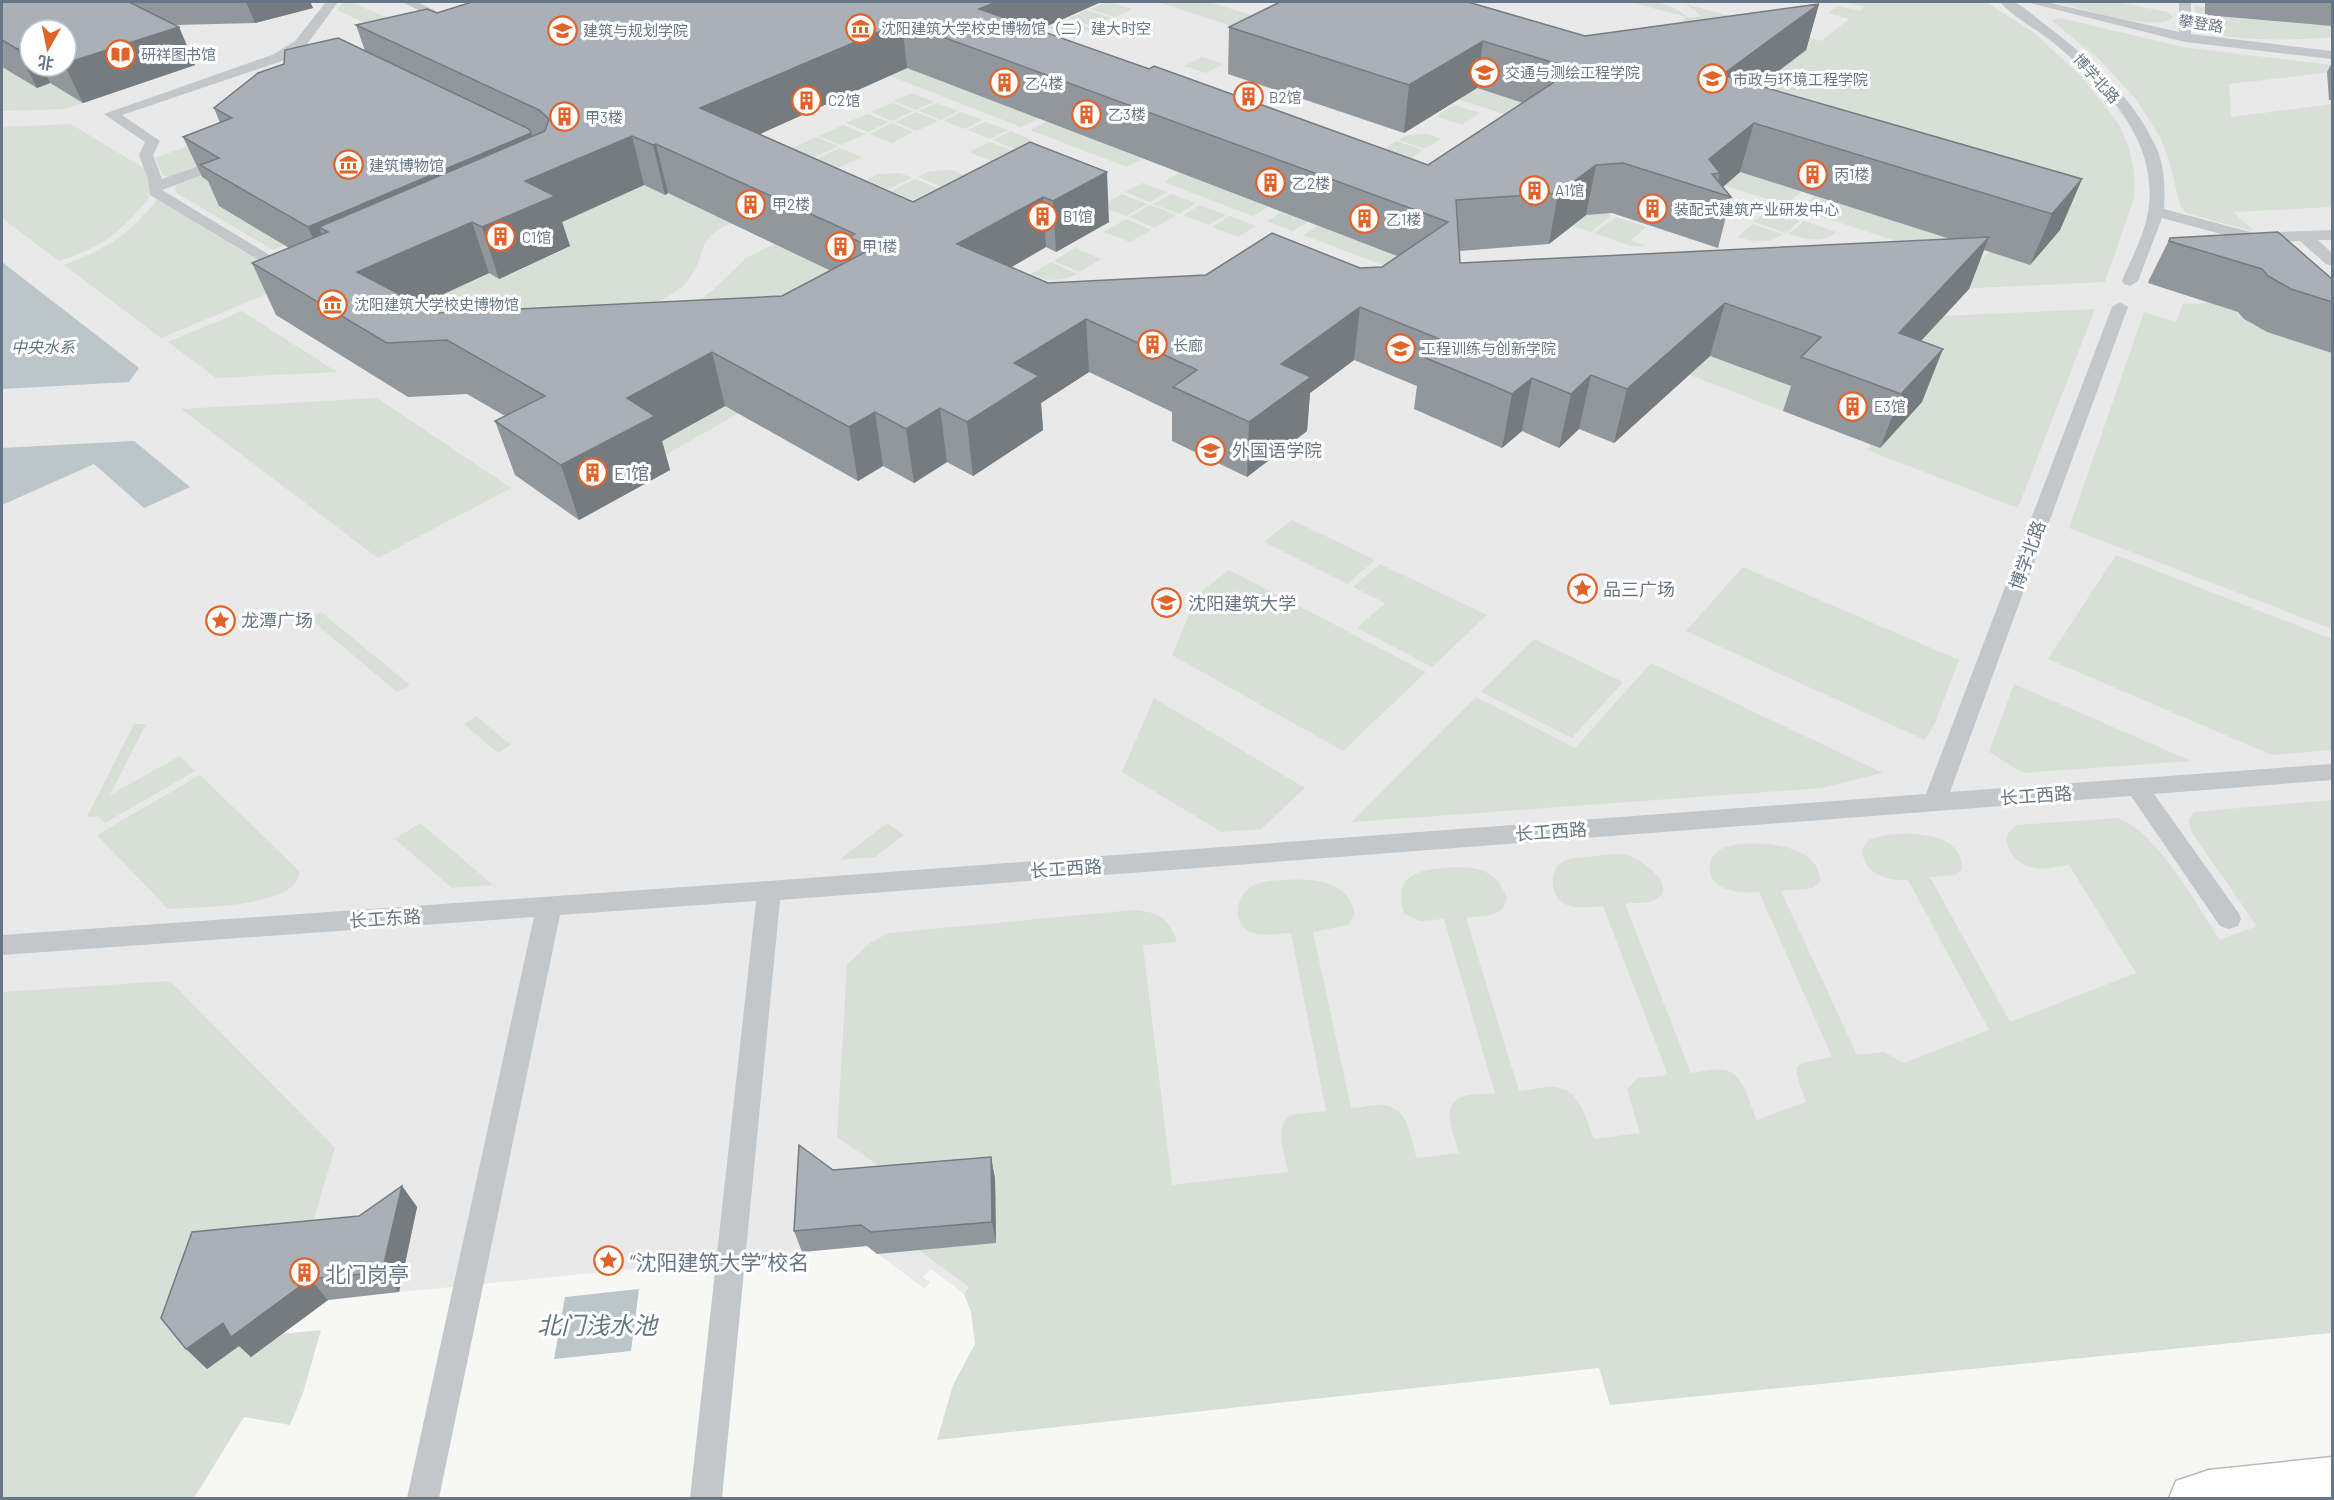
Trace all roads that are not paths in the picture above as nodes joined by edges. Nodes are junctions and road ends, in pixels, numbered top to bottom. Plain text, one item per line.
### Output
1 (332, 2) edge
2 (408, 2) edge
3 (2006, 2) edge
4 (2032, 2) edge
5 (2185, 2) edge
6 (467, 28) edge
7 (2185, 38) junction
8 (300, 44) junction
9 (316, 52) edge
10 (2332, 55) edge
11 (187, 75) dead end
12 (203, 84) junction
13 (236, 157) edge
14 (155, 187) junction
15 (2156, 212) junction
16 (2332, 235) edge
17 (2304, 237) junction
18 (2332, 261) edge
19 (298, 279) edge
20 (2130, 281) dead end
21 (2120, 307) dead end
22 (2332, 772) edge
23 (2137, 787) junction
24 (1935, 802) junction
25 (769, 891) junction
26 (549, 907) junction
27 (2229, 919) dead end
28 (2, 945) edge
29 (2332, 1481) edge
30 (2200, 1496) edge
31 (423, 1498) edge
32 (706, 1498) edge

1 - 8 lane
2 - 6 lane
3 - 15 lane, 博学北路
4 - 7 lane, 攀登路
5 - 7 lane
7 - 10 lane, 攀登路
8 - 9 lane
8 - 12 lane
11 - 12 lane
12 - 14 lane
13 - 14 lane
14 - 19 lane
15 - 17 lane
15 - 20 lane, 博学北路
16 - 17 lane
17 - 18 lane
21 - 24 lane, 博学北路
22 - 23 lane, 长工西路
23 - 24 lane, 长工西路
23 - 27 lane
24 - 25 lane, 长工西路
25 - 26 lane, 长工东路
25 - 32 lane
26 - 28 lane, 长工东路
26 - 31 lane
29 - 30 main road

